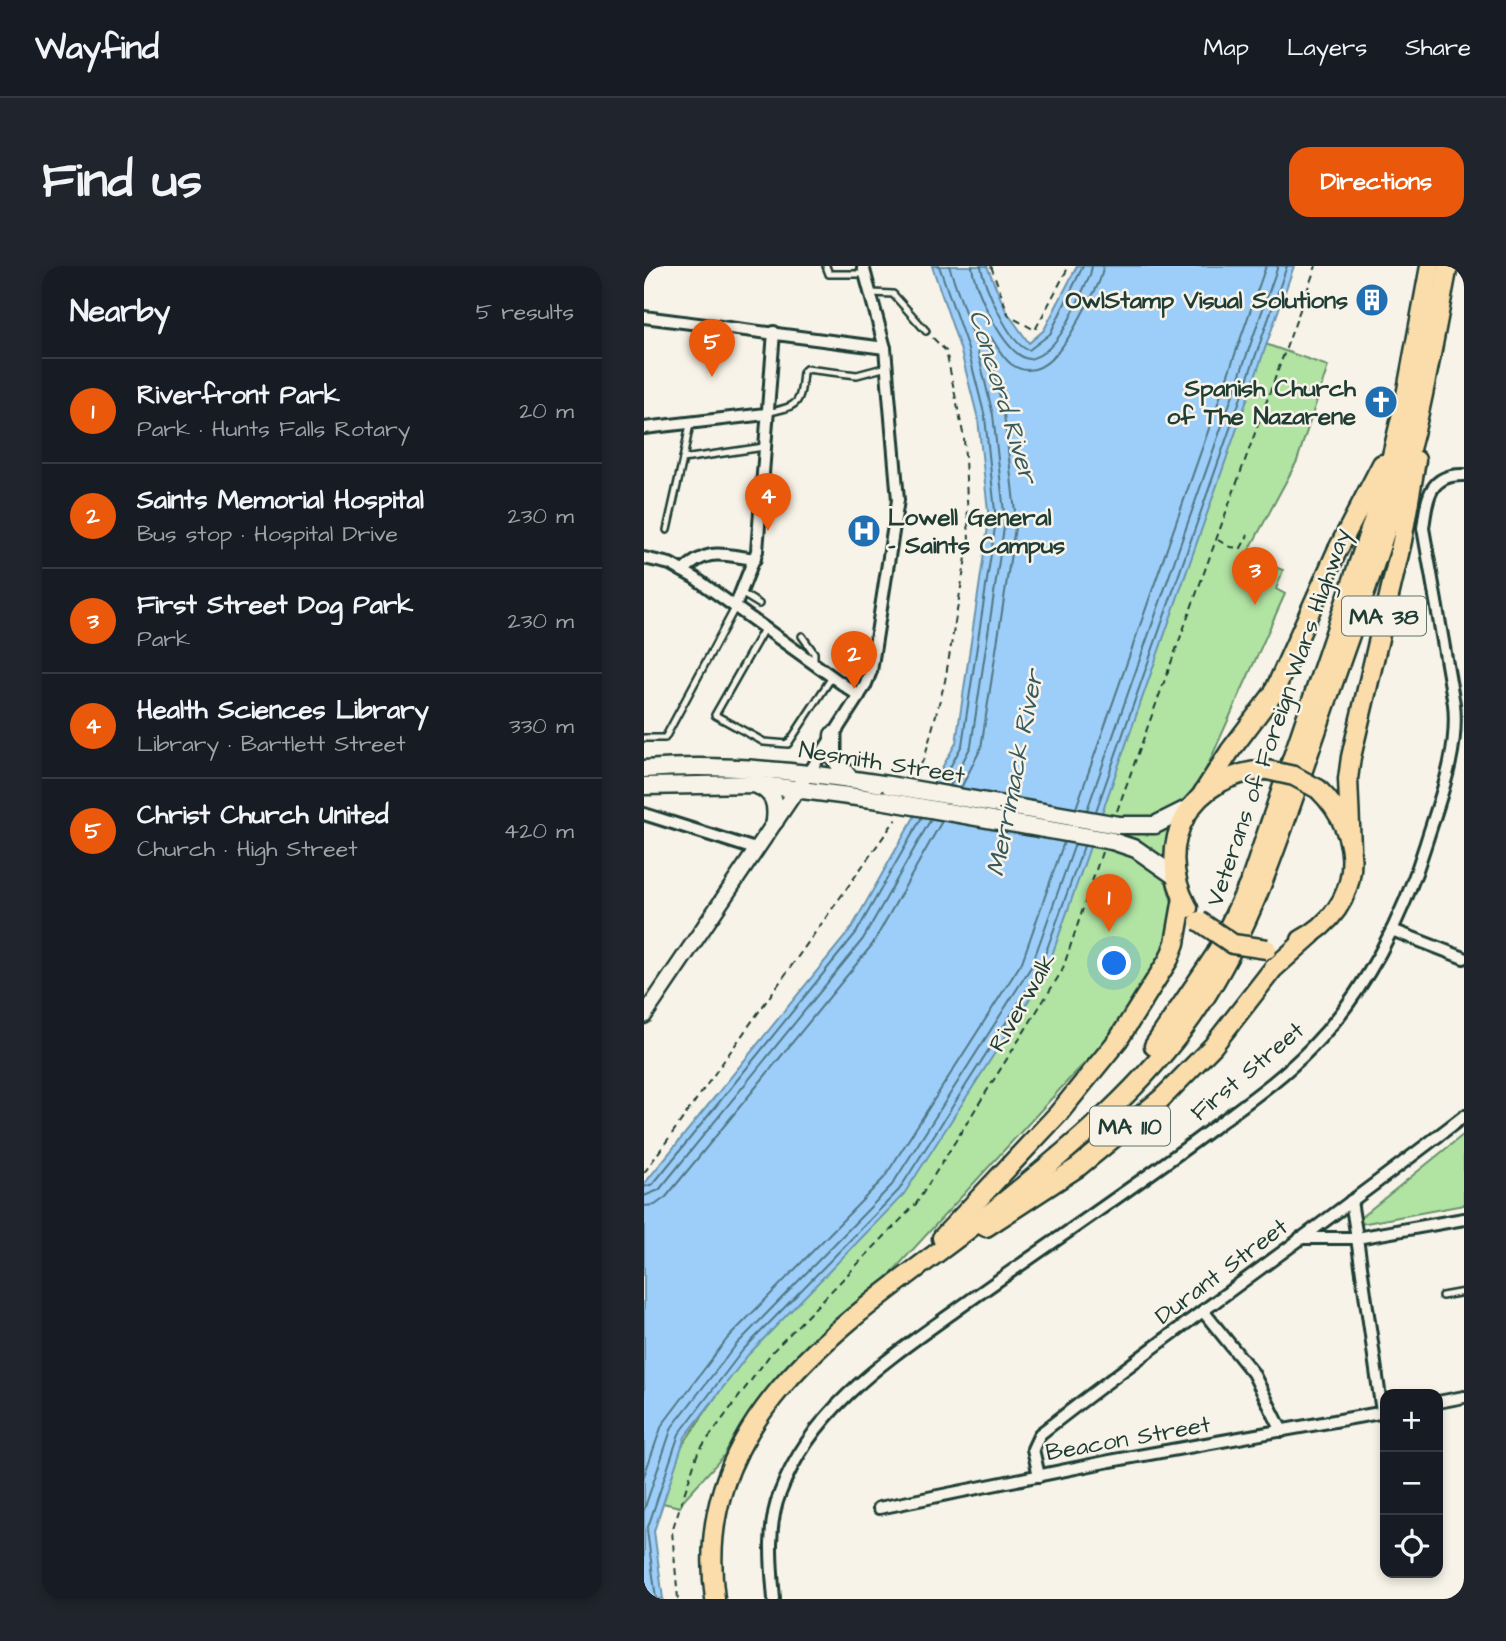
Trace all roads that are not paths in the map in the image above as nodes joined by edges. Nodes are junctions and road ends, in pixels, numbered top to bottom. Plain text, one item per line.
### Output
1 (826, 266) edge
2 (1430, 266) edge
3 (1448, 266) edge
4 (864, 270) edge
5 (872, 293) junction
6 (644, 317) edge
7 (926, 331) dead end
8 (774, 332) junction
9 (885, 348) junction
10 (887, 368) junction
11 (1426, 384) junction
12 (766, 414) junction
13 (691, 423) junction
14 (644, 428) edge
15 (1399, 429) junction
16 (764, 447) junction
17 (683, 459) junction
18 (1464, 475) edge
19 (667, 530) dead end
20 (644, 558) edge
21 (755, 559) junction
22 (683, 571) junction
23 (741, 593) junction
24 (759, 604) dead end
25 (735, 607) junction
26 (765, 628) junction
27 (802, 636) dead end
28 (814, 664) junction
29 (832, 677) junction
30 (859, 696) junction
31 (833, 735) junction
32 (644, 738) edge
33 (644, 769) edge
34 (809, 773) junction
35 (850, 779) junction
36 (755, 784) junction
37 (644, 786) edge
38 (798, 788) junction
39 (1203, 793) junction
40 (1191, 807) junction
41 (644, 814) edge
42 (775, 821) junction
43 (1113, 832) junction
44 (1351, 848) junction
45 (755, 849) junction
46 (1176, 877) junction
47 (1183, 898) junction
48 (1392, 930) junction
49 (1311, 935) junction
50 (1464, 958) edge
51 (644, 1016) edge
52 (1464, 1116) edge
53 (1352, 1201) junction
54 (1464, 1219) edge
55 (1300, 1238) junction
56 (1357, 1238) junction
57 (910, 1272) junction
58 (1464, 1292) edge
59 (1442, 1296) dead end
60 (1203, 1311) junction
61 (1380, 1389) edge
62 (1464, 1397) edge
63 (1443, 1401) edge
64 (1380, 1413) edge
65 (1282, 1431) junction
66 (1038, 1476) junction
67 (879, 1508) dead end
68 (715, 1599) edge
69 (774, 1599) edge

1 - 4 lane
2 - 15 main road, Veterans of Foreign Wars Highway / MA 38
3 - 11 main road, Veterans of Foreign Wars Highway / MA 38
4 - 5 street
5 - 7 lane
5 - 9 street
6 - 8 street
8 - 9 street
8 - 12 street
9 - 10 street
10 - 12 lane
10 - 30 street
11 - 44 main road, MA 38
11 - 57 main road, Veterans of Foreign Wars Highway
12 - 13 street
12 - 16 street
13 - 14 street
13 - 17 lane
15 - 39 main road, MA 38
15 - 57 main road, Veterans of Foreign Wars Highway
16 - 17 lane
16 - 21 street
17 - 19 lane
18 - 48 street, First Street
20 - 22 street
21 - 22 street
21 - 23 street
22 - 25 street
23 - 24 lane
23 - 25 street
25 - 26 street
25 - 32 lane
26 - 28 street
26 - 29 lane
27 - 28 lane
28 - 29 street
29 - 30 street
30 - 31 street
31 - 34 street
31 - 35 main road
33 - 34 main road, Nesmith Street
34 - 35 main road, Nesmith Street
34 - 38 street
35 - 43 main road, Nesmith Street, bridge
36 - 37 main road, Nesmith Street
36 - 38 main road, Nesmith Street
36 - 42 main road
38 - 42 street
38 - 43 main road, Nesmith Street, bridge
39 - 40 main road, MA 110
39 - 44 main road, MA 110, bridge
40 - 43 main road, Nesmith Street
40 - 46 main road
41 - 45 street
42 - 45 street
43 - 46 main road, Nesmith Street
44 - 49 main road, MA 110
45 - 51 street
46 - 47 main road, MA 110
47 - 49 main road, bridge
47 - 57 main road, MA 110
48 - 50 street
48 - 69 street, First Street
49 - 57 main road, MA 110
52 - 53 street, Durant Street
53 - 55 street, Durant Street
53 - 56 street
54 - 56 street
55 - 56 street
55 - 60 street, Durant Street
56 - 61 street
57 - 68 main road, Veterans of Foreign Wars Highway / MA 110
58 - 59 lane
60 - 65 street
60 - 66 street, Durant Street
62 - 63 street
64 - 65 street, Beacon Street
65 - 66 street, Beacon Street
66 - 67 street, Beacon Street

